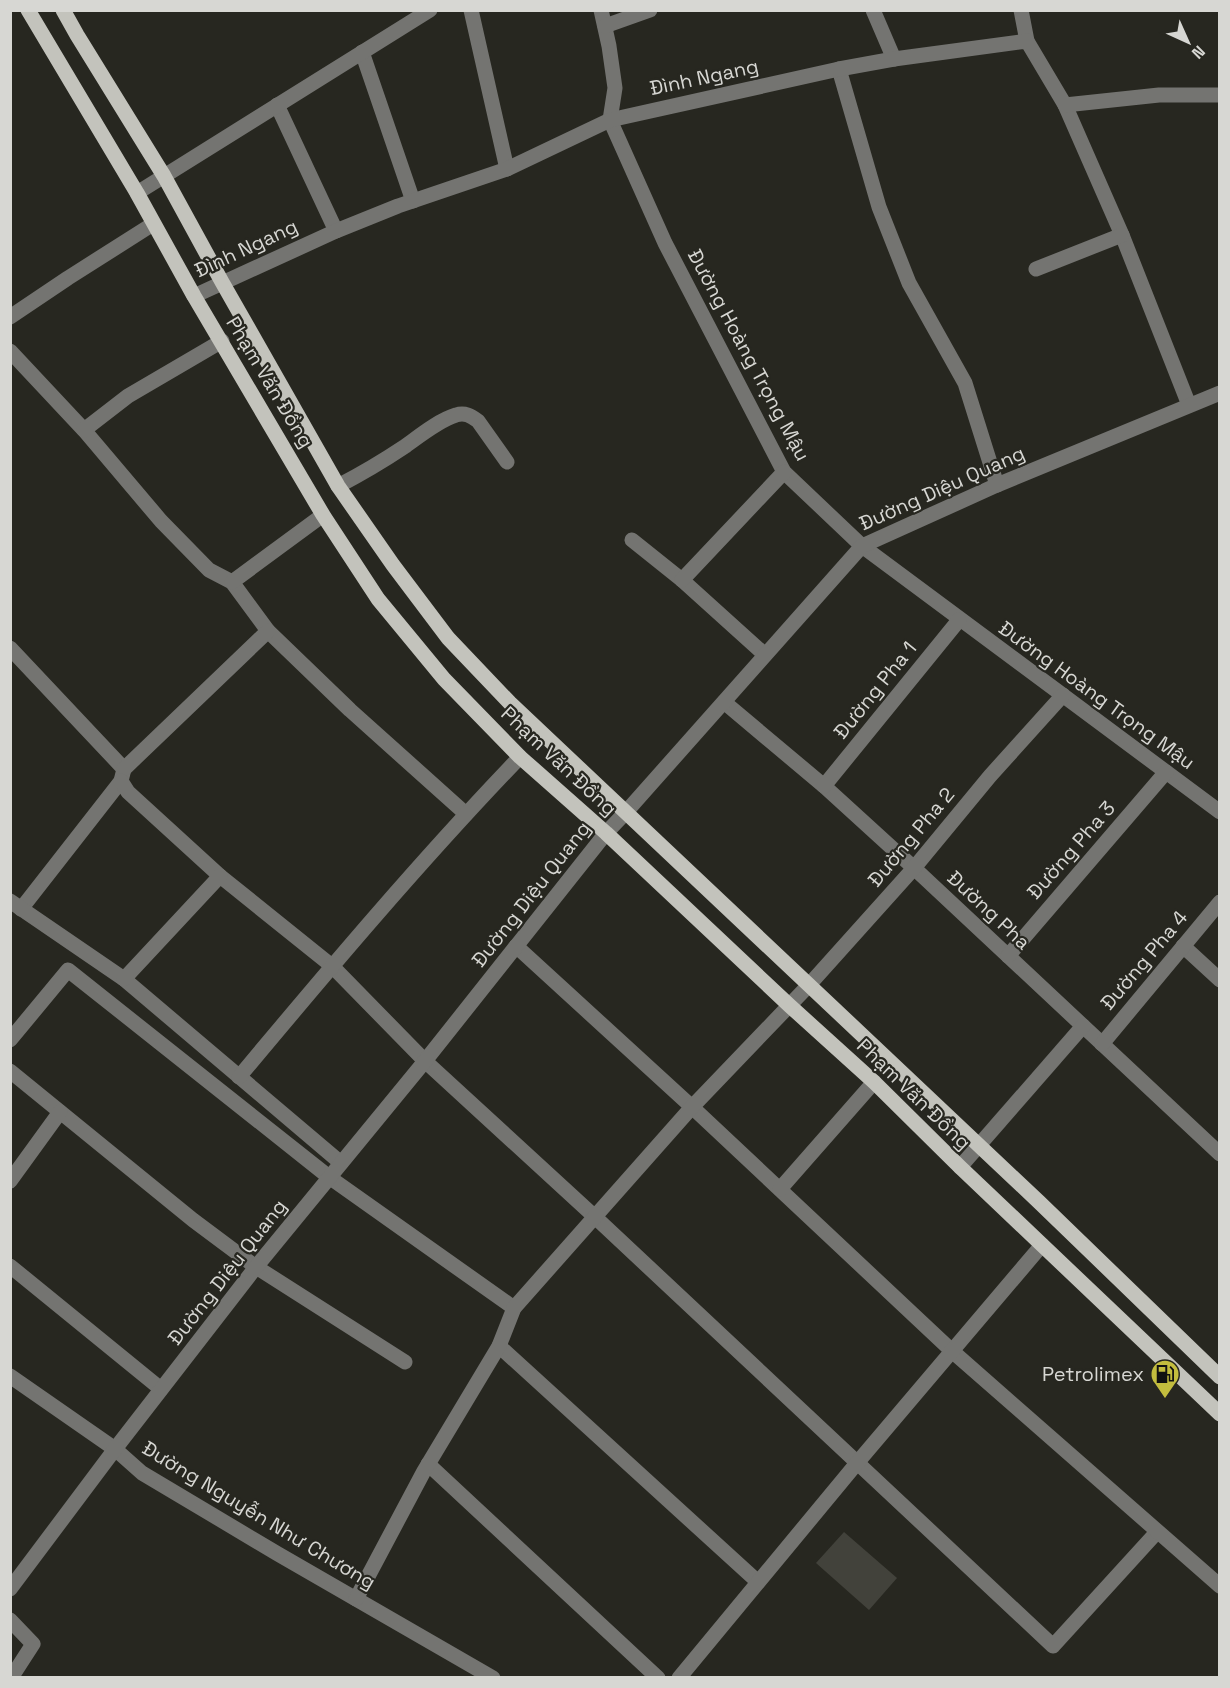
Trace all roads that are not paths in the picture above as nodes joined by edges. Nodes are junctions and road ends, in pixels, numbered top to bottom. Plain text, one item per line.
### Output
1 (28, 10) edge
2 (63, 10) edge
3 (430, 10) edge
4 (471, 10) edge
5 (650, 10) edge
6 (873, 10) edge
7 (1021, 10) edge
8 (603, 18) edge
9 (1027, 41) junction
10 (362, 52) junction
11 (894, 59) junction
12 (839, 69) junction
13 (1220, 95) edge
14 (277, 105) junction
15 (1065, 105) junction
16 (610, 120) junction
17 (507, 169) junction
18 (164, 176) junction
19 (137, 193) junction
20 (412, 201) junction
21 (153, 224) junction
22 (336, 231) junction
23 (1122, 235) junction
24 (1036, 269) dead end
25 (222, 282) junction
26 (194, 296) junction
27 (10, 317) edge
28 (222, 341) junction
29 (10, 351) edge
30 (1218, 396) edge
31 (1189, 405) junction
32 (84, 430) junction
33 (507, 462) dead end
34 (784, 472) junction
35 (997, 485) junction
36 (338, 486) junction
37 (323, 515) junction
38 (632, 540) dead end
39 (862, 546) junction
40 (682, 580) junction
41 (232, 582) junction
42 (959, 620) junction
43 (268, 631) junction
44 (10, 648) edge
45 (764, 654) junction
46 (1063, 695) junction
47 (724, 702) junction
48 (520, 757) junction
49 (1166, 772) junction
50 (123, 775) junction
51 (824, 786) junction
52 (626, 812) junction
53 (1220, 812) edge
54 (466, 814) junction
55 (606, 833) junction
56 (914, 868) junction
57 (220, 876) junction
58 (1220, 902) edge
59 (16, 905) edge
60 (516, 946) junction
61 (1183, 946) junction
62 (1008, 956) junction
63 (332, 966) junction
64 (124, 979) junction
65 (1220, 980) edge
66 (809, 985) junction
67 (790, 1006) junction
68 (1083, 1026) junction
69 (10, 1040) edge
70 (1102, 1044) junction
71 (425, 1061) junction
72 (10, 1071) edge
73 (239, 1077) junction
74 (874, 1083) junction
75 (692, 1107) junction
76 (60, 1112) junction
77 (979, 1145) junction
78 (1220, 1154) edge
79 (341, 1163) junction
80 (960, 1167) junction
81 (329, 1177) junction
82 (10, 1181) edge
83 (780, 1189) junction
84 (595, 1217) junction
85 (1042, 1245) junction
86 (10, 1266) edge
87 (256, 1268) junction
88 (514, 1308) junction
89 (499, 1346) junction
90 (952, 1351) junction
91 (405, 1362) dead end
92 (10, 1376) edge
93 (1220, 1377) edge
94 (161, 1389) junction
95 (1220, 1414) edge
96 (115, 1449) junction
97 (857, 1463) junction
98 (428, 1464) junction
99 (1157, 1532) junction
100 (758, 1582) junction
101 (1220, 1586) edge
102 (10, 1589) edge
103 (356, 1599) junction
104 (10, 1620) edge
105 (11, 1677) edge
106 (493, 1677) edge
107 (658, 1677) edge
108 (679, 1677) edge

1 - 19 main road, Phạm Văn Đồng
2 - 18 main road, Phạm Văn Đồng
3 - 10 street
4 - 17 street
5 - 8 street
6 - 11 street
7 - 9 street
8 - 16 street
9 - 11 street, Đình Ngang
9 - 15 street
10 - 14 street
10 - 20 street
11 - 12 street, Đình Ngang
12 - 16 street, Đình Ngang
12 - 35 street
13 - 15 street
14 - 18 street
14 - 22 street
15 - 23 street
16 - 17 street, Đình Ngang
16 - 34 street, Đường Hoàng Trọng Mậu
17 - 20 street, Đình Ngang
18 - 19 street
18 - 25 main road, Phạm Văn Đồng
19 - 21 main road, Phạm Văn Đồng
20 - 22 street, Đình Ngang
21 - 26 main road, Phạm Văn Đồng
21 - 27 street
22 - 25 street, Đình Ngang
23 - 24 street
23 - 31 street
25 - 26 street, Đình Ngang
25 - 36 main road, Phạm Văn Đồng
26 - 28 main road, Phạm Văn Đồng
28 - 32 street
28 - 37 main road, Phạm Văn Đồng
29 - 32 street
30 - 31 street, Đường Diệu Quang
31 - 35 street, Đường Diệu Quang
32 - 41 street
33 - 36 street
34 - 39 street, Đường Hoàng Trọng Mậu
34 - 40 street
35 - 39 street, Đường Diệu Quang
36 - 52 main road, Phạm Văn Đồng
37 - 41 street
37 - 48 main road, Phạm Văn Đồng
38 - 40 street
39 - 42 street, Đường Hoàng Trọng Mậu
39 - 45 street, Đường Diệu Quang
40 - 45 street
41 - 43 street
42 - 46 street, Đường Hoàng Trọng Mậu
42 - 51 street, Đường Pha 1
43 - 50 street
43 - 54 street
44 - 50 street
45 - 47 street, Đường Diệu Quang
46 - 49 street, Đường Hoàng Trọng Mậu
46 - 56 street, Đường Pha 2
47 - 51 street, Đường Pha
47 - 52 street, Đường Diệu Quang
48 - 54 street
48 - 55 main road, Phạm Văn Đồng
49 - 53 street, Đường Hoàng Trọng Mậu
49 - 62 street, Đường Pha 3
50 - 57 street
50 - 59 street
51 - 56 street, Đường Pha
52 - 55 street, Đường Diệu Quang
52 - 66 main road, Phạm Văn Đồng
54 - 63 street
55 - 60 street, Đường Diệu Quang
55 - 67 main road, Phạm Văn Đồng
56 - 62 street, Đường Pha
56 - 66 street, Đường Pha 2
57 - 63 street
57 - 64 street
58 - 61 street, Đường Pha 4
59 - 64 street
60 - 71 street, Đường Diệu Quang
60 - 75 street
61 - 65 street
61 - 70 street, Đường Pha 4
62 - 68 street, Đường Pha
63 - 71 street
63 - 73 street
64 - 73 street
66 - 67 street, Đường Pha 2
66 - 77 main road, Phạm Văn Đồng
67 - 74 main road, Phạm Văn Đồng
67 - 75 street, Đường Pha 2
68 - 70 street, Đường Pha
68 - 77 street
69 - 81 street
70 - 78 street, Đường Pha
71 - 79 street, Đường Diệu Quang
71 - 84 street
72 - 76 street
73 - 79 street
74 - 80 main road, Phạm Văn Đồng
74 - 83 street
75 - 83 street
75 - 84 street, Đường Pha 2
76 - 82 street
76 - 87 street
77 - 80 street
77 - 93 main road, Phạm Văn Đồng
79 - 81 street, Đường Diệu Quang
80 - 85 main road, Phạm Văn Đồng
81 - 87 street, Đường Diệu Quang
81 - 88 street
83 - 90 street
84 - 88 street, Đường Pha 2
84 - 97 street
85 - 90 street
85 - 95 main road, Phạm Văn Đồng
86 - 94 street
87 - 91 street
87 - 94 street, Đường Diệu Quang
88 - 89 street
89 - 98 street
89 - 100 street
90 - 97 street
90 - 99 street
92 - 96 street, Đường Nguyễn Như Chương
94 - 96 street, Đường Diệu Quang
96 - 102 street, Đường Diệu Quang
96 - 103 street, Đường Nguyễn Như Chương
97 - 99 street
97 - 100 street
98 - 103 street
98 - 107 street
99 - 101 street
100 - 108 street
103 - 106 street, Đường Nguyễn Như Chương
104 - 105 street

